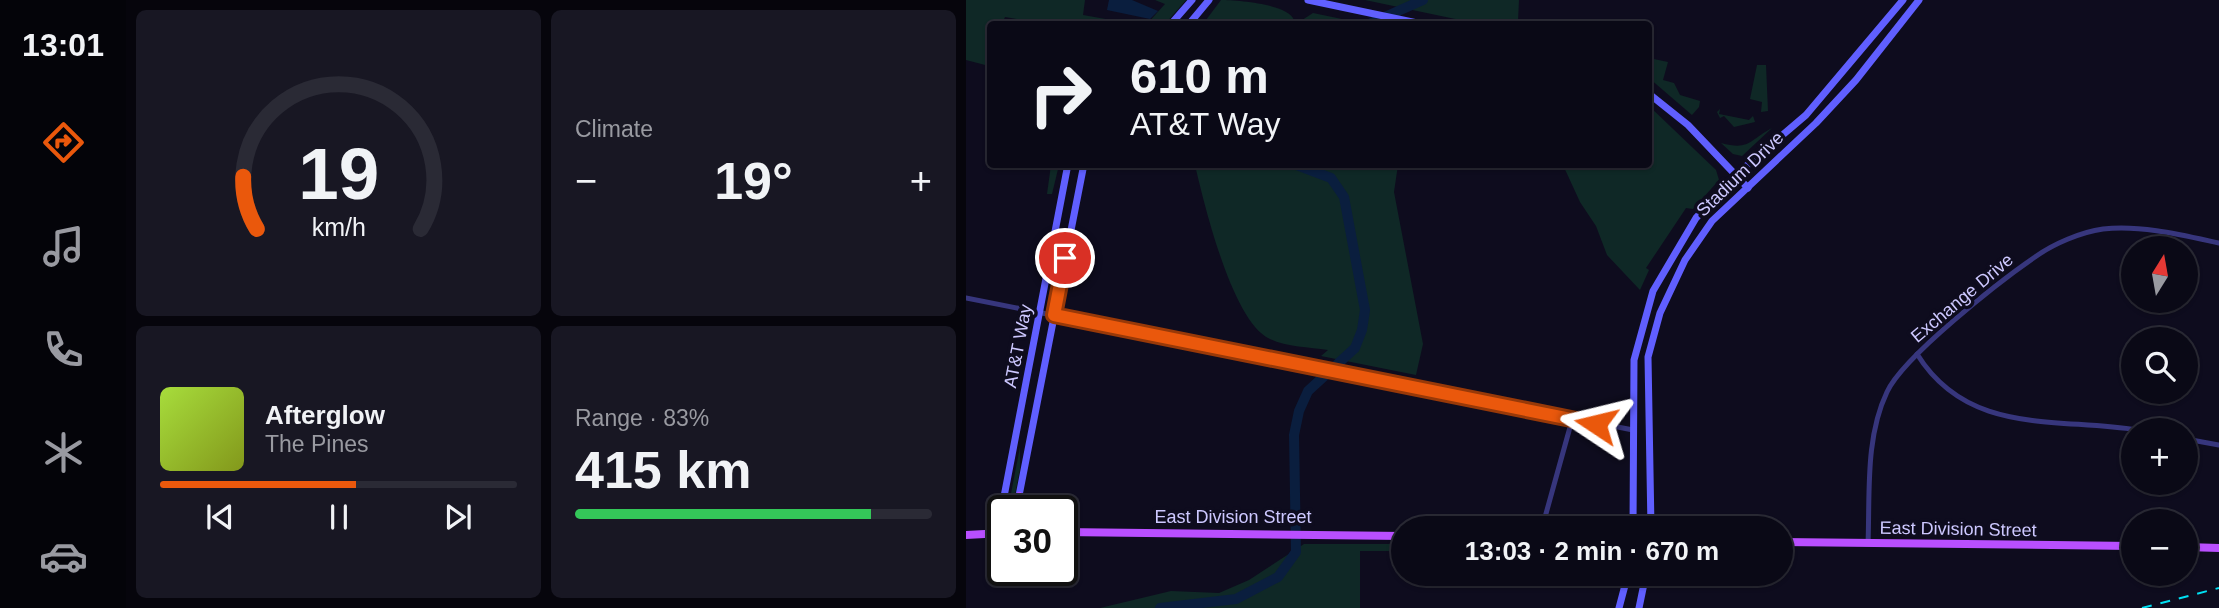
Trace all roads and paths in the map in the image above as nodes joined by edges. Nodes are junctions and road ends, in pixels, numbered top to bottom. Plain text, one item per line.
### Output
1 (1192, 0) edge
2 (1209, 0) edge
3 (1308, 0) edge
4 (1919, 0) edge
5 (1901, 3) edge
6 (1909, 13) junction
7 (1174, 21) edge
8 (1192, 21) edge
9 (1408, 21) edge
10 (1652, 96) edge
11 (1067, 168) edge
12 (1083, 168) edge
13 (1737, 174) junction
14 (1748, 188) junction
15 (2219, 243) edge
16 (966, 298) edge
17 (1648, 308) junction
18 (1041, 312) junction
19 (1660, 313) junction
20 (1054, 315) junction
21 (1917, 354) junction
22 (1572, 420) junction
23 (2121, 429) edge
24 (1633, 430) junction
25 (2198, 441) edge
26 (2219, 445) edge
27 (1007, 495) edge
28 (1019, 495) edge
29 (1545, 516) edge
30 (1633, 516) edge
31 (1651, 516) edge
32 (1078, 532) edge
33 (987, 534) edge
34 (966, 535) edge
35 (1391, 536) edge
36 (1793, 542) edge
37 (1868, 544) junction
38 (2121, 547) edge
39 (2198, 547) edge
40 (2219, 548) edge
41 (1625, 586) edge
42 (1644, 586) edge
43 (1619, 608) edge
44 (1639, 608) edge

1 - 7 main road
2 - 8 main road
3 - 9 main road
4 - 6 main road, Stadium Drive
5 - 6 main road
5 - 13 main road, Stadium Drive
6 - 14 main road, Stadium Drive
10 - 13 main road
11 - 18 main road, AT&T Way
12 - 20 main road, AT&T Way
13 - 14 main road
13 - 17 main road, Stadium Drive
14 - 19 main road, Stadium Drive
15 - 21 street, Exchange Drive
16 - 18 street
17 - 19 main road
17 - 24 main road, Stadium Drive
18 - 20 street
18 - 27 main road, AT&T Way
19 - 31 main road, Stadium Drive
20 - 22 street
20 - 28 main road, AT&T Way
21 - 23 street
21 - 37 street, Exchange Drive
22 - 24 street
22 - 29 street
24 - 30 main road, Stadium Drive
25 - 26 street
32 - 35 main road, East Division Street
33 - 34 main road
36 - 37 main road, East Division Street
37 - 38 main road, East Division Street
39 - 40 main road
41 - 43 main road
42 - 44 main road

